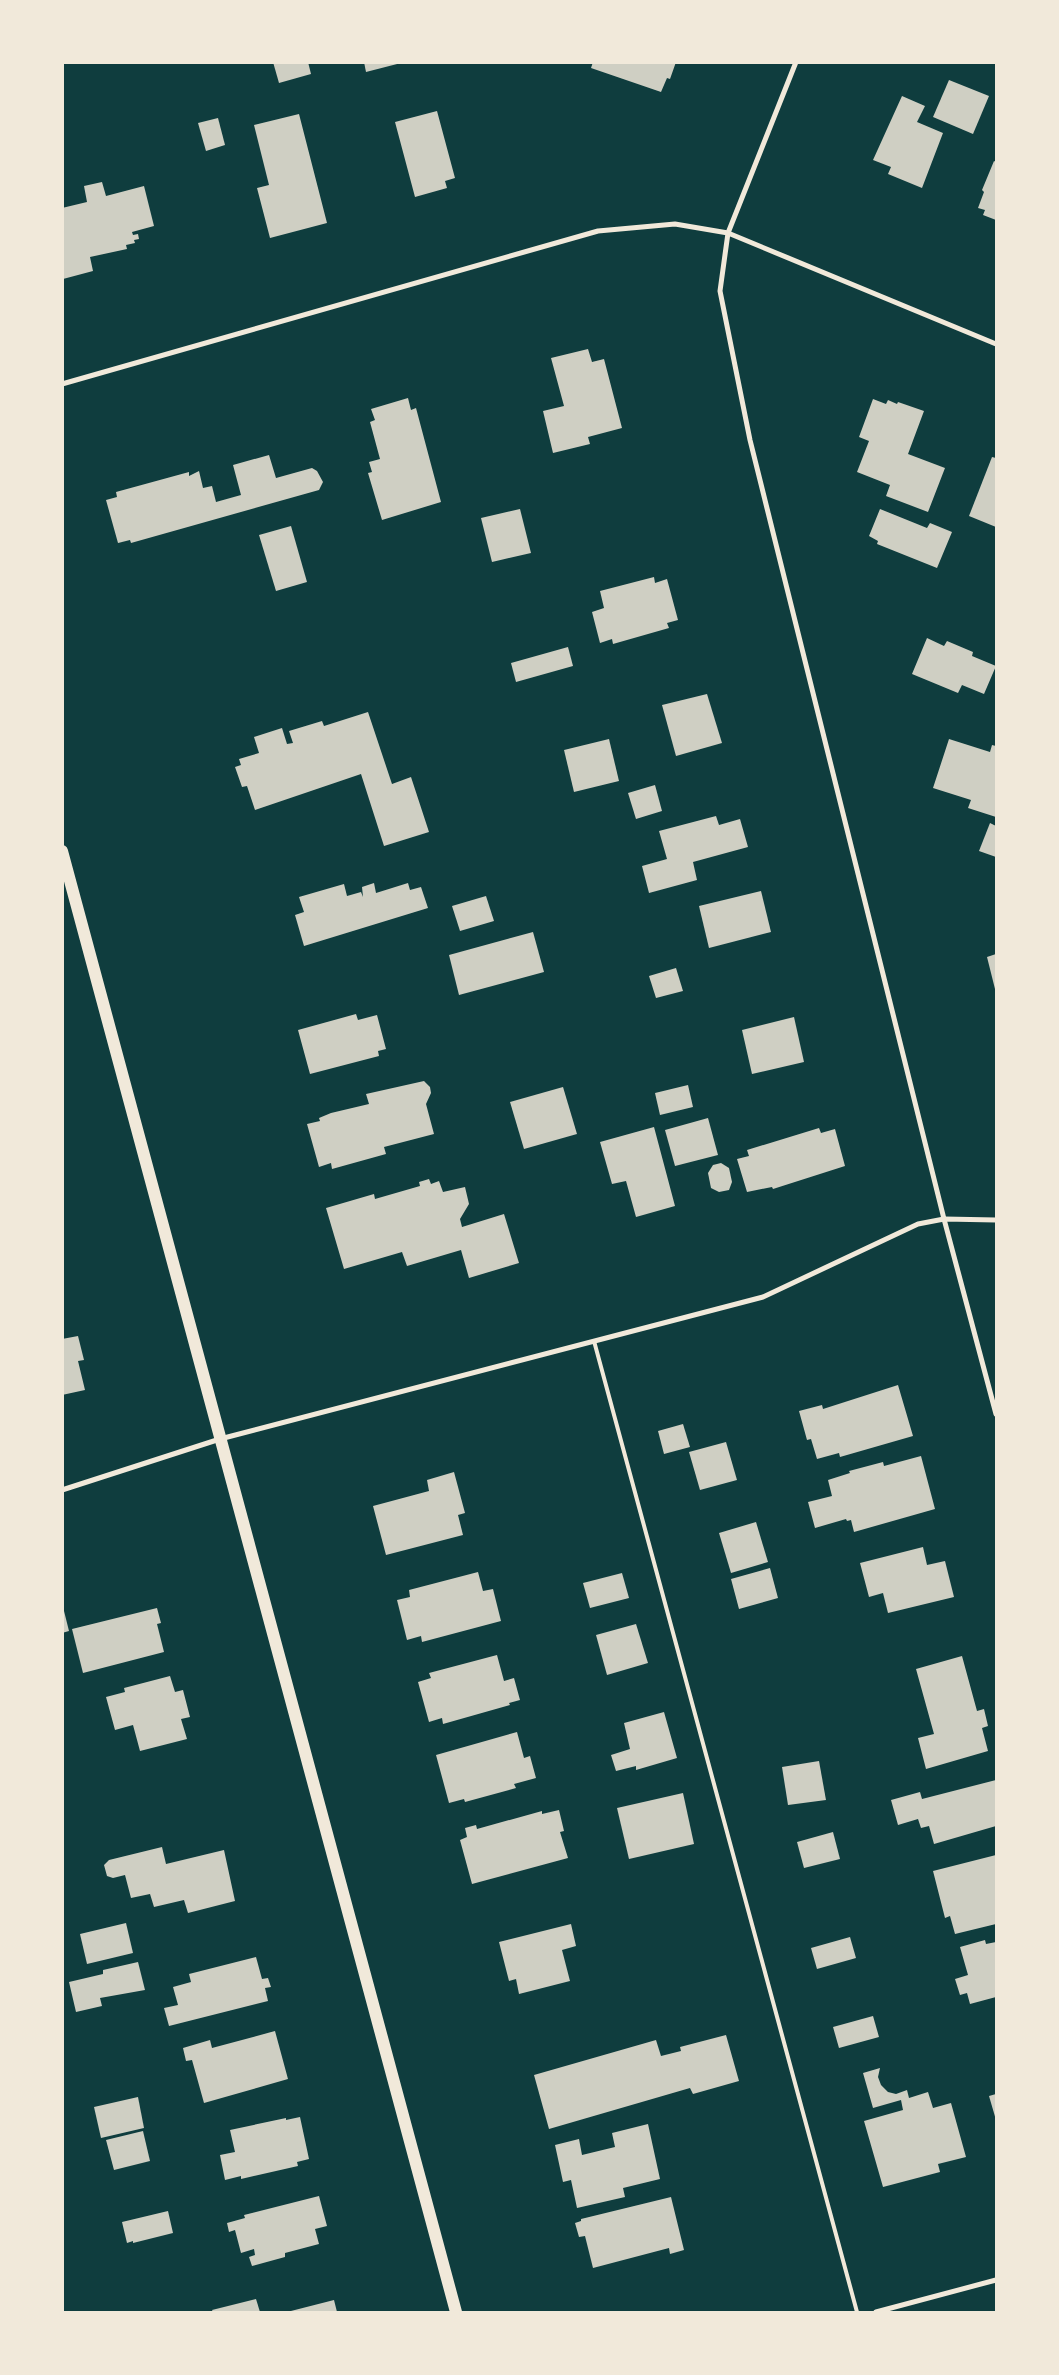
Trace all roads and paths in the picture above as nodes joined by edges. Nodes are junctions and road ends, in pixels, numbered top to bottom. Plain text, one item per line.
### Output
1 (796, 62) edge
2 (728, 233) junction
3 (996, 344) edge
4 (62, 384) edge
5 (62, 851) edge
6 (944, 1219) junction
7 (996, 1220) edge
8 (594, 1341) junction
9 (996, 1414) edge
10 (220, 1439) junction
11 (62, 1490) edge
12 (996, 2280) edge
13 (456, 2312) edge
14 (857, 2312) edge
15 (876, 2312) edge

1 - 2 street
2 - 3 street
2 - 4 street
2 - 6 street
5 - 10 main road
6 - 7 street
6 - 8 street
6 - 9 street
8 - 10 street
8 - 14 lane
10 - 11 street
10 - 13 main road
12 - 15 street

